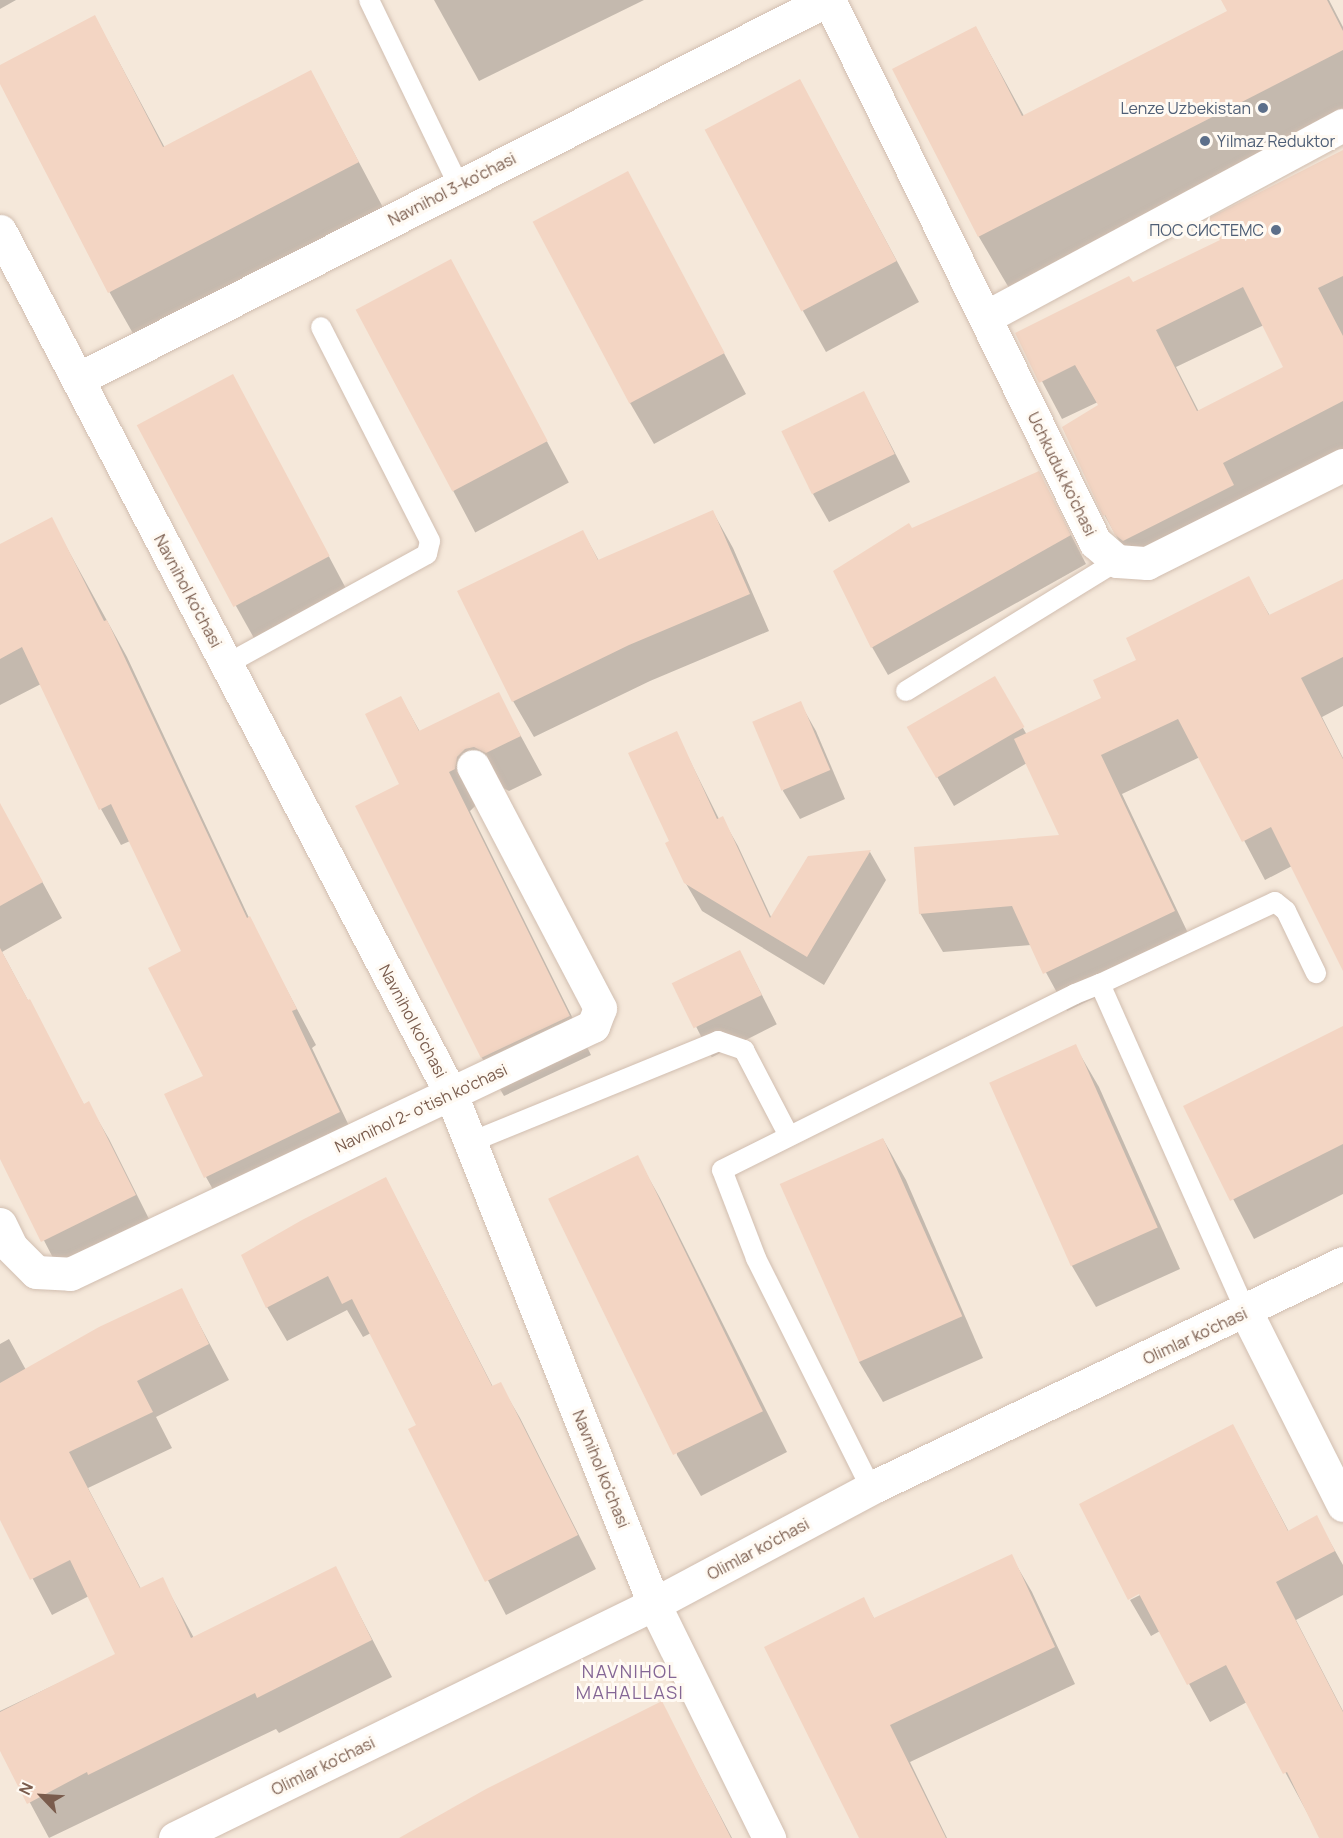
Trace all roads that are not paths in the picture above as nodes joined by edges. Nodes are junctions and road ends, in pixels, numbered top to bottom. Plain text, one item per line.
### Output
1 (369, 0) edge
2 (828, 0) edge
3 (1343, 125) edge
4 (459, 186) junction
5 (0, 231) edge
6 (986, 317) junction
7 (321, 327) dead end
8 (78, 379) junction
9 (1343, 465) edge
10 (1117, 561) junction
11 (226, 664) junction
12 (906, 691) dead end
13 (473, 766) dead end
14 (1316, 973) dead end
15 (1100, 984) junction
16 (451, 1094) junction
17 (789, 1136) junction
18 (471, 1142) junction
19 (0, 1224) edge
20 (1343, 1263) edge
21 (1246, 1311) junction
22 (871, 1488) junction
23 (1343, 1506) edge
24 (654, 1604) junction
25 (175, 1838) edge
26 (769, 1838) edge

1 - 4 lane
2 - 4 street, Navnihol 3-ko'chasi
2 - 6 street, Uchkuduk ko'chasi
3 - 6 street
4 - 8 street, Navnihol 3-ko'chasi
5 - 8 street, Navnihol ko'chasi
6 - 10 street, Uchkuduk ko'chasi
7 - 11 lane
8 - 11 street, Navnihol ko'chasi
9 - 10 street
10 - 12 lane
11 - 16 street, Navnihol ko'chasi
13 - 16 street, Navnihol 2- o'tish ko'chasi
14 - 15 lane
15 - 17 lane
15 - 21 lane
16 - 18 street, Navnihol ko'chasi
16 - 19 street, Navnihol 2- o'tish ko'chasi
17 - 18 lane
17 - 22 lane
18 - 24 street, Navnihol ko'chasi
20 - 21 street, Olimlar ko'chasi
21 - 22 street, Olimlar ko'chasi
21 - 23 street
22 - 24 street, Olimlar ko'chasi
24 - 25 street, Olimlar ko'chasi
24 - 26 street, Navnihol ko'chasi

